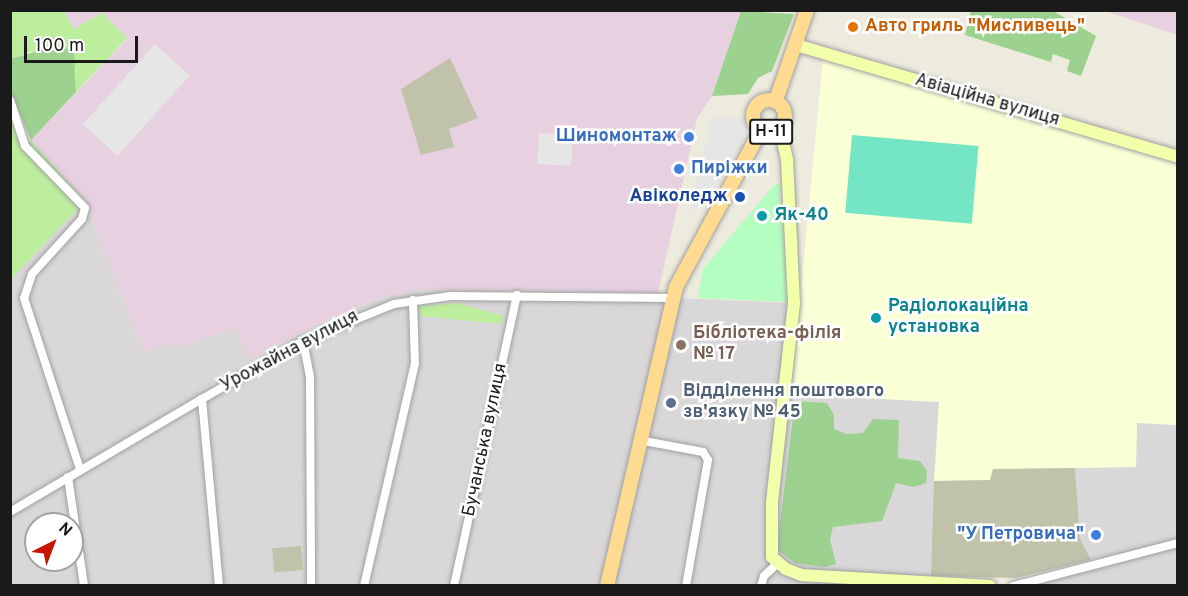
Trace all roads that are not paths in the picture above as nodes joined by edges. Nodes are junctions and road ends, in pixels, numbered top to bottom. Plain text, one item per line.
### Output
1 (807, 10) edge
2 (796, 45) junction
3 (10, 100) edge
4 (776, 100) junction
5 (780, 129) junction
6 (761, 130) junction
7 (1178, 157) edge
8 (518, 295) junction
9 (672, 298) junction
10 (412, 300) junction
11 (303, 341) junction
12 (202, 399) junction
13 (639, 440) junction
14 (80, 469) junction
15 (68, 477) junction
16 (10, 512) edge
17 (1178, 543) edge
18 (777, 564) junction
19 (915, 583) edge
20 (987, 584) edge
21 (84, 585) edge
22 (219, 585) edge
23 (311, 585) edge
24 (364, 585) edge
25 (454, 585) edge
26 (607, 585) edge
27 (686, 585) edge
28 (761, 585) edge
29 (1013, 585) edge

1 - 2 main road, Н-11
2 - 4 main road, Н-11
2 - 7 main road, Авіаційна вулиця
3 - 14 street
4 - 5 main road, Н-11
4 - 6 main road, Н-11
5 - 6 main road, Н-11
5 - 18 main road
6 - 9 main road, Н-11
8 - 9 street, Урожайна вулиця
8 - 10 street, Урожайна вулиця
8 - 25 street, Бучанська вулиця
9 - 13 main road, Н-11
10 - 11 street, Урожайна вулиця
10 - 24 street
11 - 12 street, Урожайна вулиця
11 - 23 street
12 - 14 street
12 - 22 street, Урожайна вулиця
13 - 26 main road, Н-11
13 - 27 street
14 - 15 street
15 - 16 street
15 - 21 street
17 - 29 street
18 - 19 main road
18 - 28 street
19 - 20 main road

